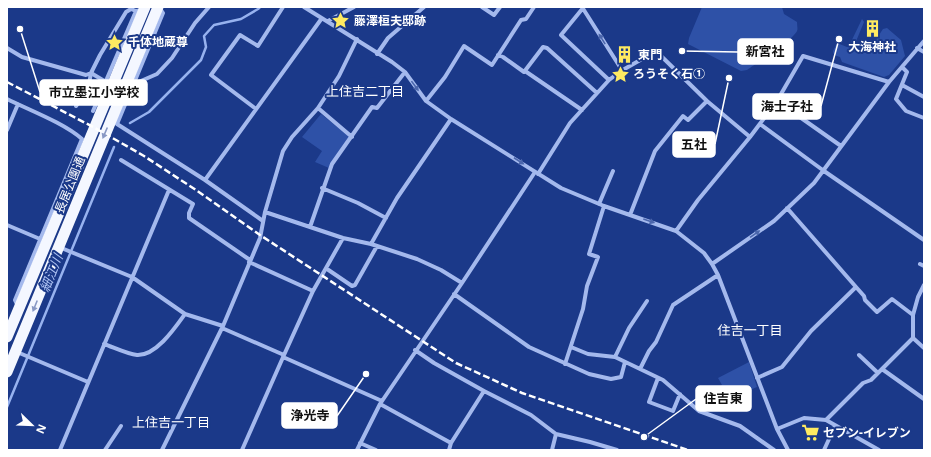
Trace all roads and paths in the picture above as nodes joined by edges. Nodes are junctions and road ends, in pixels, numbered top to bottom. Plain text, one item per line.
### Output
1 (158, 7) edge
2 (209, 7) edge
3 (283, 7) edge
4 (304, 7) edge
5 (354, 7) edge
6 (424, 7) edge
7 (482, 7) edge
8 (500, 7) edge
9 (534, 7) edge
10 (583, 8) edge
11 (142, 9) edge
12 (322, 18) junction
13 (328, 21) junction
14 (357, 39) junction
15 (924, 41) edge
16 (7, 48) edge
17 (917, 48) junction
18 (924, 52) edge
19 (378, 54) junction
20 (498, 55) junction
21 (902, 67) junction
22 (525, 71) junction
23 (621, 71) junction
24 (405, 72) junction
25 (92, 73) junction
26 (609, 80) junction
27 (106, 82) junction
28 (889, 82) junction
29 (134, 84) junction
30 (902, 85) junction
31 (597, 93) junction
32 (924, 97) edge
33 (7, 99) edge
34 (426, 101) junction
35 (707, 101) junction
36 (778, 101) junction
37 (18, 104) junction
38 (76, 106) dead end
39 (318, 108) junction
40 (256, 109) junction
41 (582, 110) junction
42 (93, 111) dead end
43 (924, 118) edge
44 (451, 119) junction
45 (760, 124) junction
46 (7, 130) edge
47 (352, 137) junction
48 (750, 137) junction
49 (841, 146) junction
50 (121, 160) dead end
51 (613, 171) dead end
52 (824, 171) junction
53 (537, 173) junction
54 (205, 180) junction
55 (322, 188) junction
56 (169, 190) junction
57 (599, 204) junction
58 (604, 206) junction
59 (787, 208) junction
60 (265, 212) junction
61 (630, 215) junction
62 (386, 218) junction
63 (263, 221) junction
64 (7, 225) edge
65 (310, 227) junction
66 (676, 231) junction
67 (343, 238) junction
68 (40, 239) junction
69 (924, 240) edge
70 (372, 244) junction
71 (377, 246) junction
72 (63, 248) junction
73 (250, 261) junction
74 (712, 264) junction
75 (327, 268) junction
76 (718, 275) junction
77 (132, 277) junction
78 (462, 283) junction
79 (924, 285) edge
80 (856, 287) junction
81 (313, 291) junction
82 (454, 294) junction
83 (647, 301) dead end
84 (19, 308) junction
85 (185, 314) junction
86 (913, 315) junction
87 (223, 327) junction
88 (7, 337) edge
89 (914, 338) junction
90 (104, 344) junction
91 (571, 347) junction
92 (924, 348) edge
93 (415, 350) junction
94 (20, 353) junction
95 (859, 355) dead end
96 (283, 356) junction
97 (614, 357) junction
98 (625, 362) junction
99 (565, 364) junction
100 (640, 369) junction
101 (882, 369) junction
102 (7, 372) edge
103 (878, 373) junction
104 (658, 378) junction
105 (757, 378) junction
106 (88, 382) junction
107 (484, 391) junction
108 (680, 394) junction
109 (924, 399) edge
110 (381, 402) junction
111 (826, 420) junction
112 (121, 426) dead end
113 (835, 426) junction
114 (777, 429) junction
115 (556, 434) junction
116 (360, 443) junction
117 (451, 443) junction
118 (60, 450) edge
119 (105, 450) edge
120 (162, 450) edge
121 (242, 450) edge
122 (357, 450) edge
123 (376, 450) edge
124 (449, 450) edge
125 (552, 450) edge
126 (617, 450) edge
127 (774, 450) edge
128 (788, 450) edge
129 (824, 450) edge
130 (879, 450) edge

1 - 29 street
1 -> 72 highway, 長居公園通
2 - 29 street
3 - 40 street
4 - 12 street
5 - 13 street
6 - 19 street
7 - 8 street
9 - 20 street
23 -> 10 street
10 - 26 street
11 - 25 street
11 - 27 street
11 - 84 highway, 長居公園通
12 - 13 street
12 - 40 street
13 - 14 street
14 - 19 street
14 - 39 street
15 - 17 street
16 - 25 street
17 - 18 street
17 - 21 street
19 - 24 street
20 - 22 street
20 - 34 street
21 - 28 street
21 - 30 street
22 - 31 street
22 - 41 street
23 - 26 street
23 - 35 street
24 -> 34 street
24 - 47 street
25 - 27 street
25 - 38 street
26 - 31 street
27 - 42 street
28 - 36 street
28 - 49 street
29 - 54 street
30 - 32 street
30 - 43 street
31 - 41 street
33 - 37 street
34 - 44 street
35 - 48 street
35 - 61 street
36 - 45 street
36 - 49 street
37 - 46 street
37 - 68 street
39 - 47 street
39 - 60 street
40 - 54 street
41 - 53 street
44 -> 53 street
44 - 62 street
45 - 48 street
45 - 52 street
47 - 55 street
48 - 66 street
49 - 52 street
50 - 56 street
51 - 57 street
52 - 59 street
52 - 69 street
53 - 57 street
53 - 78 street
54 - 63 street
55 - 62 street
55 - 65 street
56 - 73 street
56 - 77 street
57 - 58 street
58 - 61 street
58 - 91 street
74 -> 59 street
59 - 80 street
60 - 63 street
60 - 65 street
61 -> 66 street
62 - 70 street
63 - 73 street
64 - 68 street
65 - 67 street
66 - 74 street
67 - 70 street
67 - 75 street
68 - 84 street
70 - 71 street
71 - 75 street
71 - 78 street
72 - 77 street
72 -> 94 highway, 長居公園通
73 - 81 street
73 - 87 street
74 - 76 street
75 - 81 street
76 - 100 street
76 - 105 street
77 - 85 street
77 - 90 street
78 - 82 street
79 - 86 street
80 - 86 street
80 - 105 street
81 - 96 street
82 - 93 street
82 - 99 street
83 - 97 street
84 - 88 highway, 長居公園通
85 - 87 street
85 - 90 street
86 - 89 street
87 - 96 street
87 - 120 street
89 - 92 street
89 - 101 street
90 - 106 street
91 - 97 street
91 - 99 street
93 - 107 street
93 - 110 street
94 - 102 highway, 長居公園通
94 - 106 street
95 - 103 street
96 - 110 street
96 - 121 street
97 - 98 street
98 - 99 street
98 - 100 street
100 - 104 street
101 - 103 street
101 - 109 street
103 - 111 street
104 - 108 street
104 - 108 street
105 - 114 street
106 - 118 street
107 - 115 street
107 - 117 street
108 - 127 street
110 - 116 street
110 - 117 street
111 - 113 street
111 - 114 street
112 - 119 street
113 - 129 street
113 - 130 street
114 - 128 street
115 - 125 street
115 - 126 street
116 - 122 street
116 - 123 street
117 - 124 street

